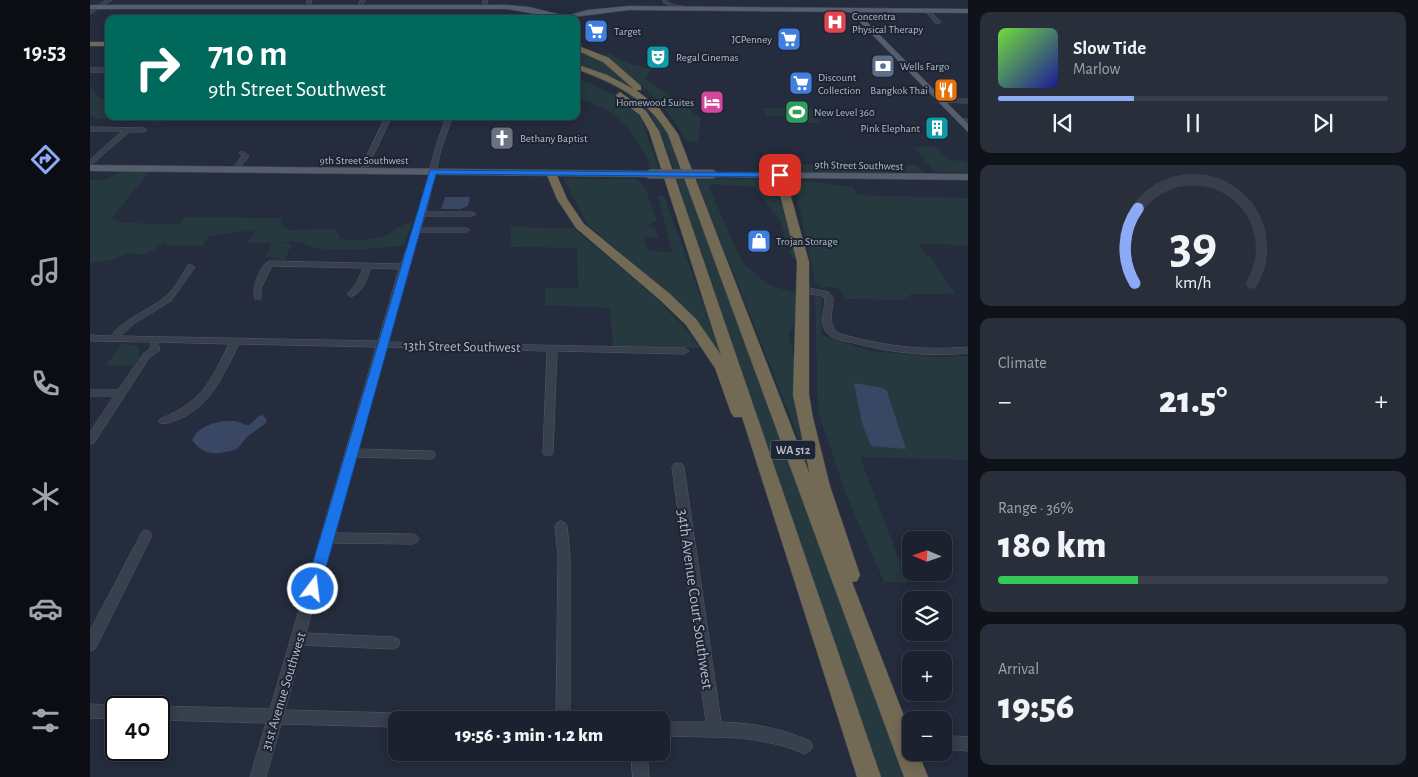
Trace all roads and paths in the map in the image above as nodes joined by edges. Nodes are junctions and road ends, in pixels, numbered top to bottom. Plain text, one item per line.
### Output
1 (110, 0) edge
2 (310, 0) edge
3 (364, 0) edge
4 (665, 1) edge
5 (854, 2) dead end
6 (485, 3) edge
7 (90, 7) edge
8 (100, 7) junction
9 (308, 7) junction
10 (359, 7) junction
11 (501, 7) joint
12 (637, 8) junction
13 (667, 8) junction
14 (700, 8) junction
15 (736, 9) junction
16 (761, 9) junction
17 (820, 10) junction
18 (852, 10) junction
19 (884, 10) junction
20 (926, 10) junction
21 (968, 11) edge
22 (545, 12) junction
23 (583, 12) junction
24 (90, 14) edge
25 (549, 15) edge
26 (554, 15) edge
27 (572, 15) edge
28 (860, 18) junction
29 (938, 22) dead end
30 (90, 40) edge
31 (105, 40) edge
32 (90, 44) edge
33 (105, 44) edge
34 (580, 49) edge
35 (580, 68) edge
36 (90, 70) edge
37 (105, 70) edge
38 (580, 76) edge
39 (941, 101) junction
40 (968, 101) edge
41 (387, 120) edge
42 (449, 120) edge
43 (964, 121) edge
44 (90, 129) edge
45 (968, 129) edge
46 (127, 130) junction
47 (144, 130) dead end
48 (673, 134) junction
49 (90, 153) edge
50 (242, 153) dead end
51 (101, 154) junction
52 (90, 164) edge
53 (90, 168) edge
54 (234, 170) junction
55 (363, 171) junction
56 (432, 172) junction
57 (551, 173) junction
58 (780, 175) junction
59 (968, 177) edge
60 (426, 196) junction
61 (422, 214) junction
62 (449, 214) junction
63 (472, 214) dead end
64 (416, 230) junction
65 (466, 230) dead end
66 (368, 265) junction
67 (191, 267) dead end
68 (404, 267) junction
69 (805, 291) junction
70 (351, 294) dead end
71 (258, 297) dead end
72 (90, 338) edge
73 (114, 338) junction
74 (236, 340) junction
75 (155, 341) junction
76 (382, 344) junction
77 (552, 348) junction
78 (968, 350) edge
79 (684, 351) dead end
80 (90, 392) edge
81 (121, 393) junction
82 (164, 420) dead end
83 (90, 440) edge
84 (548, 452) dead end
85 (351, 453) junction
86 (430, 455) dead end
87 (678, 468) dead end
88 (561, 526) dead end
89 (146, 535) dead end
90 (327, 538) junction
91 (413, 539) dead end
92 (813, 608) junction
93 (299, 640) junction
94 (393, 643) dead end
95 (90, 645) edge
96 (90, 711) edge
97 (563, 711) edge
98 (105, 712) edge
99 (170, 713) edge
100 (274, 716) junction
101 (388, 720) edge
102 (670, 728) edge
103 (715, 731) junction
104 (805, 746) dead end
105 (640, 761) edge
106 (914, 772) edge
107 (258, 777) edge
108 (641, 777) edge
109 (869, 777) edge

1 - 8 street
2 - 9 street
3 - 10 street
4 - 12 street
4 - 13 street
4 - 14 street
5 - 18 main road
6 - 10 main road
6 - 11 main road
7 - 8 main road
8 - 9 main road
8 - 24 street
9 - 10 main road
11 - 22 main road
12 - 13 main road
12 - 23 main road
13 - 14 main road
14 - 15 main road
15 - 16 main road
15 - 16 main road
16 - 17 main road
17 - 18 main road
17 - 28 main road
18 - 19 main road
18 - 28 main road
19 - 20 main road
19 - 28 main road
20 - 21 main road
20 - 29 street
22 - 23 main road
22 - 25 main road
22 - 26 main road
23 - 27 main road
28 - 39 main road
30 - 31 highway
32 - 33 highway
34 - 48 highway
35 - 48 highway, WA 512
36 - 37 street
38 - 92 highway, WA 512
39 - 40 street
39 - 43 main road
41 - 55 street
42 - 56 street, 31st Avenue Southwest
43 - 45 main road
44 - 46 street
46 - 47 street
46 - 51 street
48 - 106 highway, WA 512
49 - 51 street
50 - 54 street
51 - 52 street
53 - 54 main road, 9th Street Southwest
54 - 55 main road, 9th Street Southwest
55 - 56 main road, 9th Street Southwest
56 - 57 main road, 9th Street Southwest
56 - 60 street, 31st Avenue Southwest
57 - 58 main road, 9th Street Southwest, bridge
57 - 92 highway
58 - 59 main road, 9th Street Southwest
58 - 69 highway
60 - 61 street, 31st Avenue Southwest
60 - 62 street
61 - 62 street
61 - 64 street, 31st Avenue Southwest
62 - 63 street
64 - 65 street
64 - 68 street, 31st Avenue Southwest
66 - 68 street
66 - 70 street
66 - 71 street
67 - 73 street
68 - 76 street, 31st Avenue Southwest
69 - 78 street
69 - 106 highway
72 - 73 street, 13th Street Southwest
73 - 75 street, 13th Street Southwest
74 - 75 street, 13th Street Southwest
74 - 76 street, 13th Street Southwest
74 - 82 street
75 - 81 street
76 - 77 street, 13th Street Southwest
76 - 85 street, 31st Avenue Southwest
77 - 79 street, 13th Street Southwest
77 - 84 street
80 - 81 street
81 - 83 street
85 - 86 street
85 - 90 street, 31st Avenue Southwest
87 - 103 street, 34th Avenue Court Southwest
88 - 97 street
89 - 95 street
90 - 91 street
90 - 93 street, 31st Avenue Southwest
92 - 109 highway, WA 512
93 - 94 street
93 - 100 street, 31st Avenue Southwest
96 - 98 street
99 - 100 street
100 - 101 street
100 - 107 street, 31st Avenue Southwest
102 - 103 street
103 - 104 street
105 - 108 street

